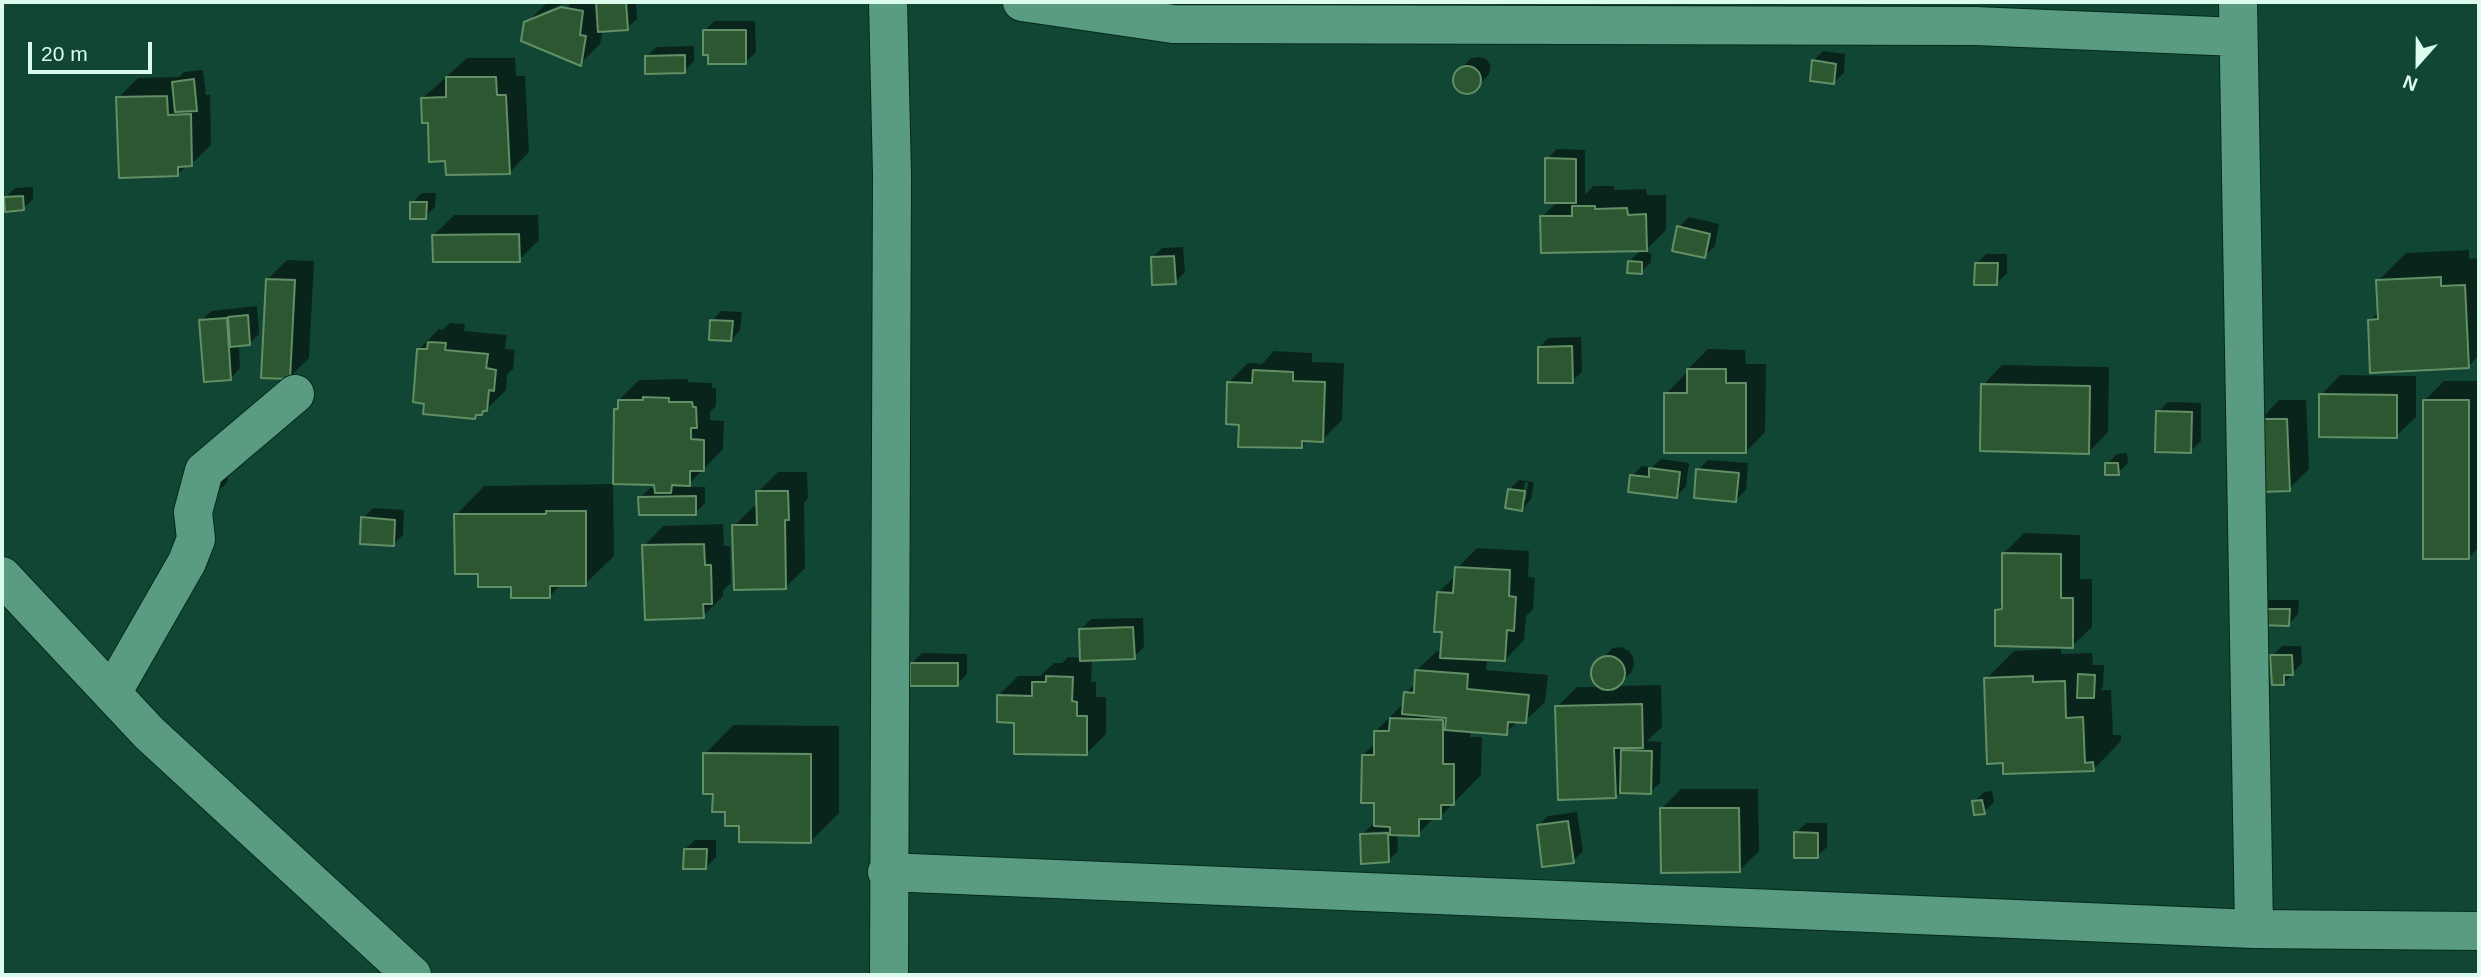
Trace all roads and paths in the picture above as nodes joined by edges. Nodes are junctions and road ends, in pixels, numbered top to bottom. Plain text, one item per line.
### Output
1 (888, 2) edge
2 (1022, 2) edge
3 (1172, 13) edge
4 (1974, 14) edge
5 (2238, 19) edge
6 (295, 394) dead end
7 (2, 576) edge
8 (112, 693) junction
9 (887, 872) junction
10 (2254, 929) junction
11 (2479, 931) edge
12 (412, 975) edge
13 (889, 975) edge

1 - 9 street
2 - 3 street
3 - 4 street
4 - 5 street
5 - 10 street
6 - 8 street
7 - 8 street
8 - 12 street
9 - 10 street
9 - 13 street
10 - 11 street

